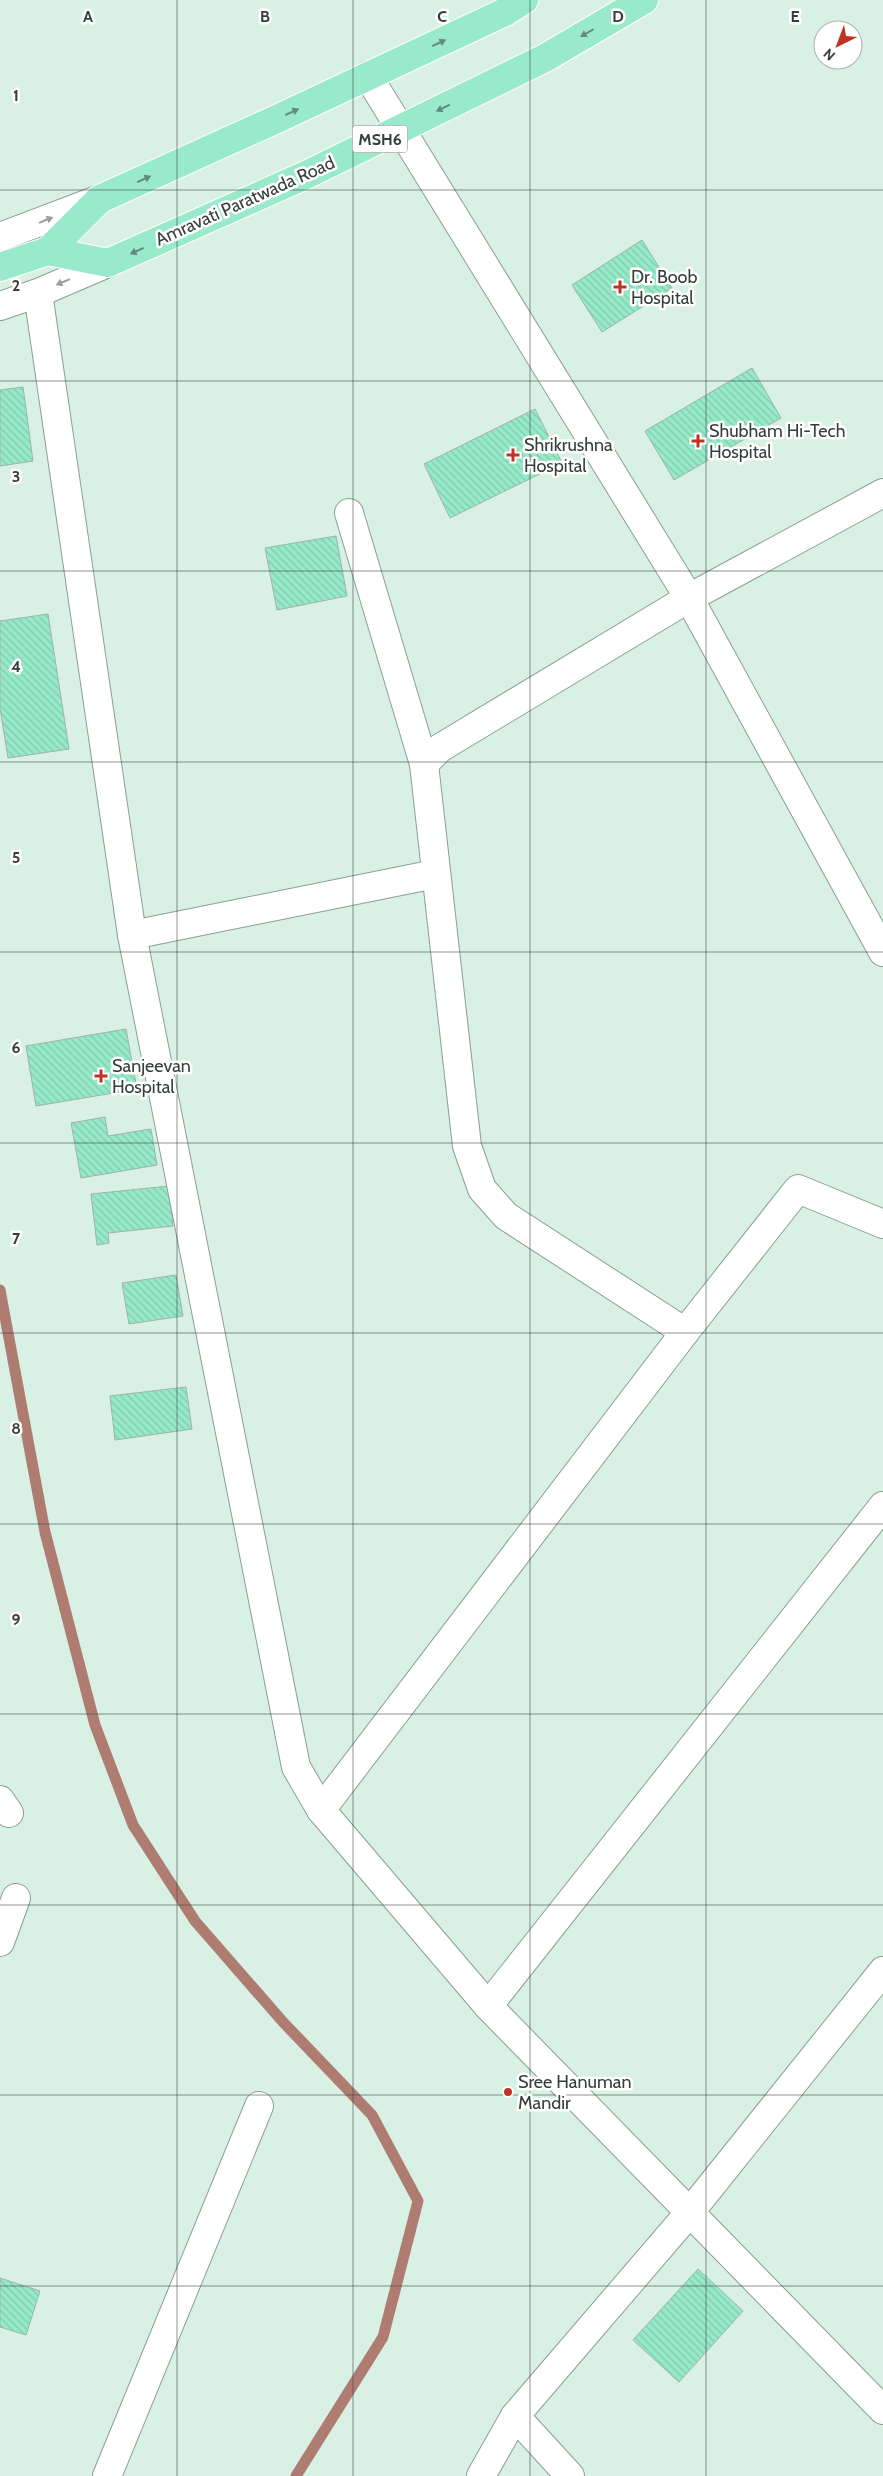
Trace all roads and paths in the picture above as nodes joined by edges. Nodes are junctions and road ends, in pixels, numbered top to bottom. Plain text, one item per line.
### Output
1 (524, 0) edge
2 (644, 0) edge
3 (368, 76) junction
4 (401, 128) junction
5 (100, 199) junction
6 (0, 238) edge
7 (48, 251) junction
8 (108, 263) junction
9 (11, 264) edge
10 (38, 293) junction
11 (0, 306) edge
12 (883, 493) edge
13 (349, 514) dead end
14 (689, 598) junction
15 (424, 764) junction
16 (435, 874) junction
17 (132, 935) junction
18 (883, 952) edge
19 (883, 1224) edge
20 (685, 1332) junction
21 (883, 1506) edge
22 (321, 1810) junction
23 (16, 1898) dead end
24 (0, 1942) edge
25 (883, 1971) edge
26 (488, 2006) junction
27 (259, 2106) dead end
28 (690, 2212) junction
29 (881, 2403) edge
30 (515, 2416) junction
31 (107, 2476) edge
32 (481, 2476) edge
33 (570, 2476) edge

3 -> 1 main road
2 -> 4 main road, Amravati Paratwada Road / MSH6
3 - 4 street
5 -> 3 main road
4 -> 8 main road, Amravati Paratwada Road / MSH6
4 - 14 street
6 -> 5 street
5 - 7 main road
7 - 8 main road
7 - 9 main road
8 -> 10 street, Amravati Paratwada Road / MSH6
10 - 11 street, Amravati Paratwada Road / MSH6
10 - 17 street
12 - 14 street
13 - 15 street
14 - 15 street
14 - 18 street
15 - 16 street
16 - 17 street
16 - 20 street
17 - 22 street
19 - 20 street
20 - 22 street
21 - 26 street
22 - 26 street
23 - 24 street
25 - 28 street
26 - 28 street
27 - 31 street
28 - 29 street
28 - 30 street
30 - 32 street
30 - 33 street

